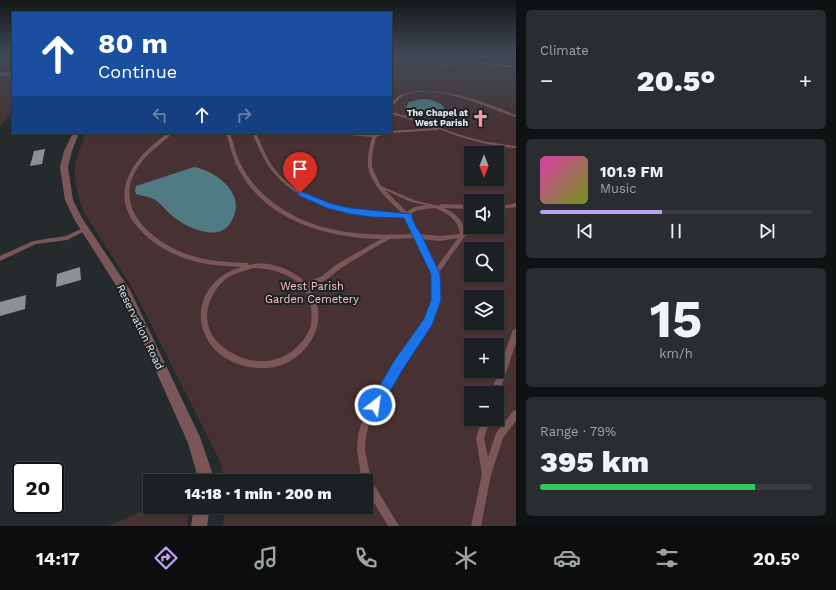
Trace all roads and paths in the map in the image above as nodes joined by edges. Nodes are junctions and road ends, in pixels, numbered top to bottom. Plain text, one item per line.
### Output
1 (392, 104) edge
2 (392, 113) edge
3 (516, 116) edge
4 (442, 130) junction
5 (392, 132) edge
6 (76, 134) edge
7 (170, 134) edge
8 (228, 134) edge
9 (254, 134) edge
10 (375, 134) edge
11 (516, 147) edge
12 (380, 186) junction
13 (516, 205) edge
14 (435, 206) junction
15 (464, 207) edge
16 (504, 208) edge
17 (408, 216) junction
18 (85, 229) junction
19 (463, 235) junction
20 (418, 236) junction
21 (391, 237) junction
22 (0, 259) edge
23 (254, 266) junction
24 (435, 274) junction
25 (305, 286) junction
26 (516, 332) edge
27 (497, 386) edge
28 (516, 414) edge
29 (484, 426) edge
30 (205, 474) edge
31 (486, 475) junction
32 (201, 514) edge
33 (199, 526) edge
34 (394, 526) edge
35 (476, 526) edge

1 - 3 lane
2 - 4 lane
4 - 5 lane
4 - 11 lane
6 - 18 street, Reservation Road
7 - 23 lane
8 - 21 lane
9 - 17 lane
10 - 12 lane
12 - 14 lane
12 - 17 lane
13 - 16 lane
14 - 15 lane
14 - 17 lane
14 - 19 lane
17 - 20 lane
18 - 22 lane
18 - 30 street, Reservation Road
19 - 20 lane
19 - 24 lane
20 - 21 lane
20 - 24 lane
21 - 25 lane
23 - 25 lane
23 - 25 lane
24 - 34 lane
26 - 27 lane
28 - 31 lane
29 - 31 lane
31 - 35 lane
32 - 33 street

